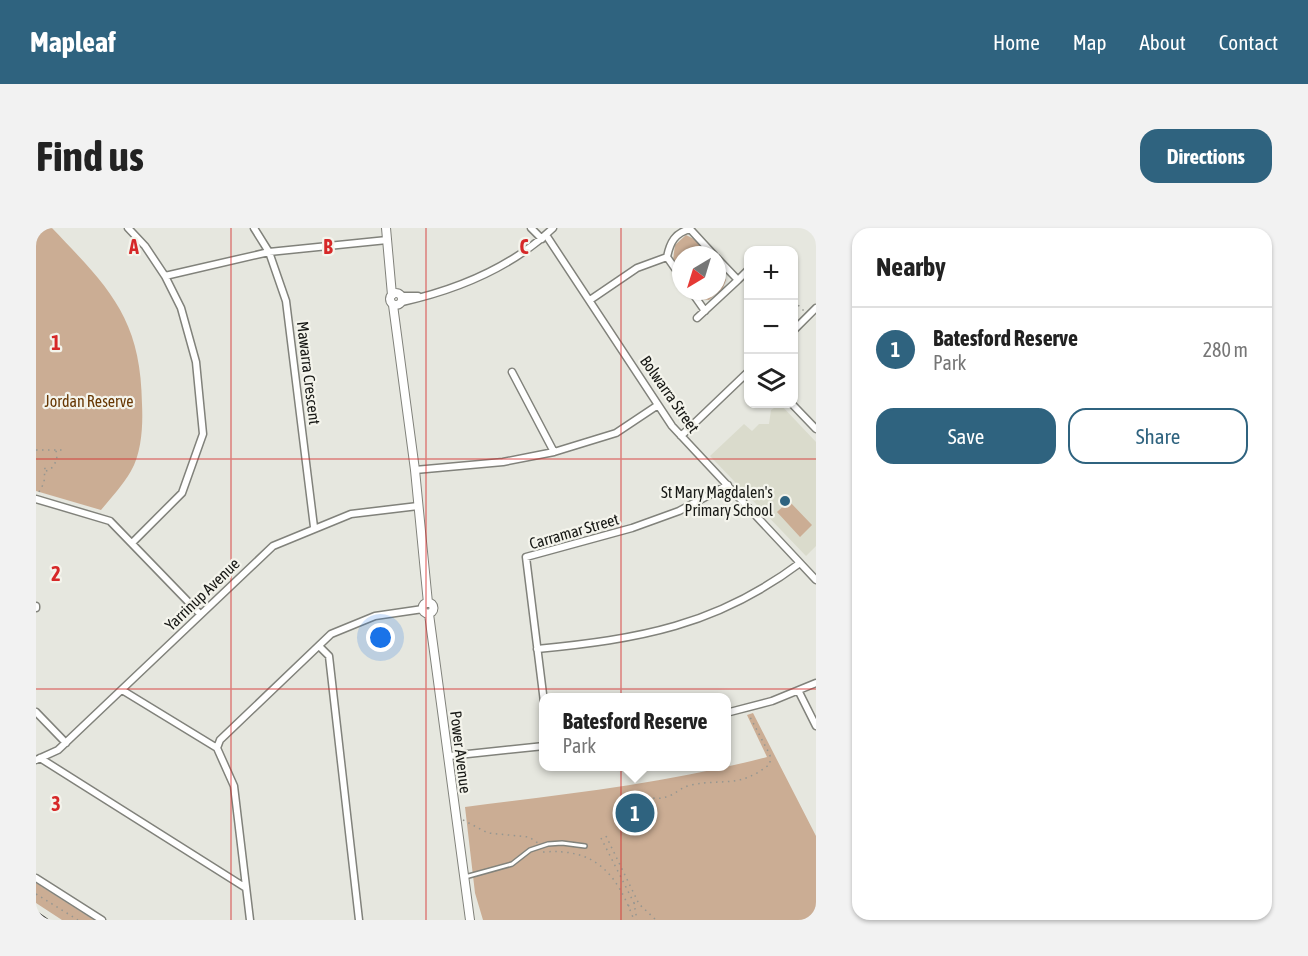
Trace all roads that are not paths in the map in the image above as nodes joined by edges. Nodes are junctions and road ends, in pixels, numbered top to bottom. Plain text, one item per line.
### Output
1 (128, 228) edge
2 (254, 228) edge
3 (386, 228) edge
4 (531, 228) edge
5 (553, 228) edge
6 (544, 237) junction
7 (387, 240) junction
8 (706, 246) edge
9 (269, 252) junction
10 (667, 257) junction
11 (672, 264) edge
12 (726, 267) edge
13 (744, 274) edge
14 (165, 276) junction
15 (738, 280) junction
16 (398, 299) junction
17 (590, 300) junction
18 (697, 300) edge
19 (816, 308) edge
20 (705, 311) junction
21 (697, 318) dead end
22 (798, 326) edge
23 (512, 372) dead end
24 (744, 376) edge
25 (658, 405) junction
26 (796, 408) edge
27 (816, 429) edge
28 (681, 436) junction
29 (554, 452) junction
30 (415, 470) junction
31 (728, 485) junction
32 (37, 499) edge
33 (418, 506) junction
34 (314, 527) junction
35 (132, 543) junction
36 (800, 563) junction
37 (816, 580) edge
38 (426, 608) junction
39 (200, 614) junction
40 (319, 646) junction
41 (537, 649) junction
42 (816, 683) edge
43 (123, 690) junction
44 (799, 692) junction
45 (542, 693) edge
46 (36, 712) edge
47 (731, 712) edge
48 (816, 726) edge
49 (66, 743) junction
50 (539, 746) edge
51 (217, 748) junction
52 (448, 756) junction
53 (38, 759) edge
54 (585, 846) dead end
55 (36, 878) edge
56 (463, 878) junction
57 (246, 888) junction
58 (465, 893) junction
59 (102, 920) edge
60 (250, 920) edge
61 (359, 920) edge
62 (465, 920) edge
63 (470, 920) edge

1 - 14 street
2 - 9 street, Mawarra Crescent
3 - 7 street, Power Avenue
4 - 6 street, Bolwarra Street
5 - 6 street
6 - 16 street
6 - 17 street, Bolwarra Street
7 - 9 street
7 - 16 street, Power Avenue
8 - 10 street
9 - 14 street
9 - 34 street, Mawarra Crescent
10 - 11 street
10 - 17 street
12 - 15 street
13 - 15 street
14 - 35 street
15 - 20 street
16 - 30 street, Power Avenue
17 - 25 street, Bolwarra Street
18 - 20 street
19 - 22 street
20 - 21 street
23 - 29 street
24 - 28 street
25 - 28 street, Bolwarra Street
25 - 29 street
26 - 27 street
28 - 31 street, Bolwarra Street
29 - 30 street
30 - 33 street, Power Avenue
31 - 36 street, Bolwarra Street
31 - 41 street, Carramar Street
32 - 35 street
33 - 34 street, Yarrinup Avenue
33 - 38 street, Power Avenue
34 - 39 street, Yarrinup Avenue
35 - 39 street
36 - 37 street, Bolwarra Street
36 - 41 street
38 - 40 street
38 - 52 street, Power Avenue
39 - 43 street, Yarrinup Avenue
40 - 51 street
40 - 61 street
41 - 45 street, Carramar Street
42 - 44 street
43 - 49 street, Yarrinup Avenue
43 - 51 street
44 - 47 street
44 - 48 street
46 - 49 street
49 - 53 street, Yarrinup Avenue
50 - 52 street
51 - 57 street
52 - 56 street, Power Avenue
53 - 57 street
54 - 56 lane
55 - 59 street
56 - 58 street, Power Avenue
57 - 60 street
58 - 62 street, Power Avenue
58 - 63 street, Power Avenue

